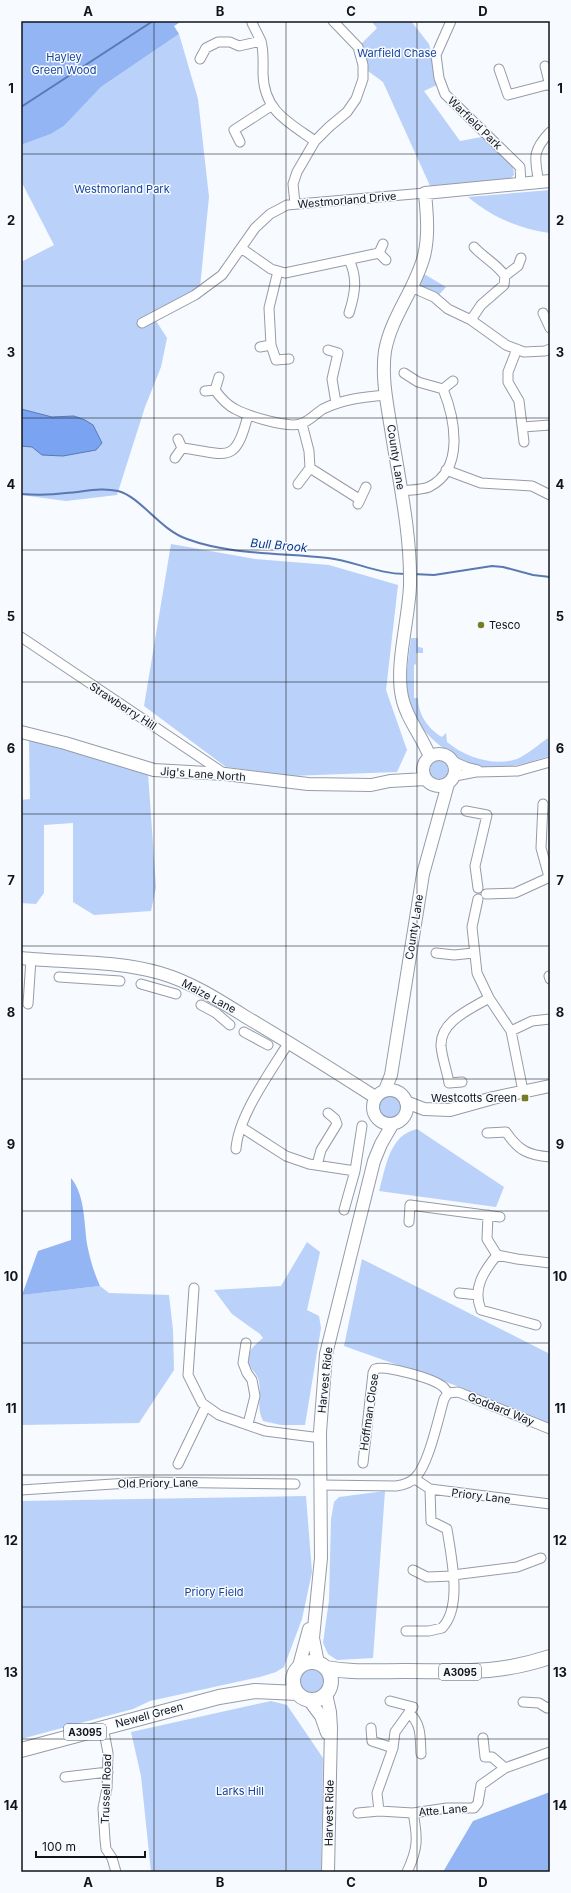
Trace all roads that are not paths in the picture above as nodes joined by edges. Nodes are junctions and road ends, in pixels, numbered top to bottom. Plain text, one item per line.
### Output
1 (333, 21) edge
2 (451, 21) edge
3 (252, 23) dead end
4 (261, 40) junction
5 (200, 59) dead end
6 (545, 66) dead end
7 (499, 69) dead end
8 (550, 85) edge
9 (270, 106) junction
10 (550, 132) edge
11 (240, 142) dead end
12 (315, 142) junction
13 (544, 182) edge
14 (521, 184) junction
15 (425, 193) junction
16 (295, 204) junction
17 (383, 244) dead end
18 (474, 247) dead end
19 (241, 248) junction
20 (379, 253) junction
21 (520, 258) dead end
22 (349, 260) junction
23 (386, 260) dead end
24 (278, 271) junction
25 (505, 276) junction
26 (411, 287) junction
27 (349, 313) dead end
28 (543, 313) dead end
29 (471, 320) junction
30 (142, 324) dead end
31 (550, 328) edge
32 (271, 345) junction
33 (260, 347) dead end
34 (517, 349) junction
35 (550, 349) edge
36 (328, 350) dead end
37 (289, 359) dead end
38 (404, 374) dead end
39 (219, 377) dead end
40 (453, 381) dead end
41 (443, 389) junction
42 (216, 390) junction
43 (205, 391) dead end
44 (386, 395) junction
45 (336, 403) junction
46 (248, 415) junction
47 (302, 424) junction
48 (550, 425) edge
49 (523, 427) junction
50 (178, 439) dead end
51 (524, 442) dead end
52 (182, 448) junction
53 (175, 458) dead end
54 (310, 468) junction
55 (446, 470) junction
56 (298, 484) dead end
57 (366, 487) dead end
58 (401, 491) junction
59 (550, 495) edge
60 (21, 637) edge
61 (21, 732) edge
62 (432, 759) junction
63 (452, 761) junction
64 (550, 762) edge
65 (487, 772) junction
66 (225, 774) junction
67 (452, 780) junction
68 (390, 781) junction
69 (429, 782) junction
70 (543, 804) dead end
71 (441, 811) junction
72 (466, 811) dead end
73 (549, 877) edge
74 (482, 897) junction
75 (436, 953) dead end
76 (474, 953) junction
77 (26, 959) edge
78 (100, 963) junction
79 (160, 973) junction
80 (59, 978) dead end
81 (100, 980) junction
82 (120, 981) dead end
83 (141, 984) dead end
84 (156, 988) junction
85 (176, 994) dead end
86 (489, 998) junction
87 (222, 1002) junction
88 (28, 1004) dead end
89 (201, 1005) dead end
90 (216, 1013) junction
91 (550, 1019) edge
92 (230, 1025) dead end
93 (261, 1026) junction
94 (511, 1031) junction
95 (244, 1032) dead end
96 (255, 1037) junction
97 (289, 1042) junction
98 (396, 1044) junction
99 (268, 1045) dead end
100 (462, 1082) dead end
101 (550, 1086) edge
102 (523, 1091) junction
103 (380, 1094) junction
104 (403, 1098) junction
105 (434, 1111) junction
106 (328, 1113) dead end
107 (405, 1116) junction
108 (376, 1118) junction
109 (392, 1125) junction
110 (362, 1126) dead end
111 (241, 1127) junction
112 (487, 1133) dead end
113 (236, 1149) dead end
114 (550, 1157) edge
115 (374, 1162) junction
116 (317, 1165) junction
117 (355, 1171) junction
118 (344, 1210) dead end
119 (488, 1215) junction
120 (500, 1217) dead end
121 (409, 1222) dead end
122 (497, 1255) junction
123 (550, 1263) edge
124 (194, 1288) dead end
125 (459, 1293) dead end
126 (478, 1295) junction
127 (536, 1325) dead end
128 (246, 1343) dead end
129 (448, 1393) junction
130 (206, 1406) junction
131 (248, 1424) junction
132 (550, 1429) edge
133 (320, 1438) junction
134 (363, 1463) dead end
135 (178, 1464) dead end
136 (415, 1479) junction
137 (295, 1484) dead end
138 (320, 1485) junction
139 (21, 1490) edge
140 (430, 1490) junction
141 (550, 1504) edge
142 (541, 1558) dead end
143 (413, 1570) dead end
144 (453, 1575) junction
145 (316, 1605) junction
146 (406, 1631) dead end
147 (550, 1657) edge
148 (322, 1666) junction
149 (296, 1671) junction
150 (368, 1673) junction
151 (328, 1689) junction
152 (254, 1691) junction
153 (297, 1693) junction
154 (309, 1700) junction
155 (390, 1701) dead end
156 (522, 1702) dead end
157 (550, 1707) edge
158 (409, 1713) junction
159 (104, 1727) junction
160 (371, 1728) dead end
161 (483, 1738) dead end
162 (393, 1748) junction
163 (21, 1750) edge
164 (550, 1752) edge
165 (330, 1754) junction
166 (421, 1754) dead end
167 (505, 1768) junction
168 (108, 1772) junction
169 (65, 1777) dead end
170 (379, 1811) junction
171 (358, 1813) dead end
172 (413, 1813) junction
173 (116, 1872) edge
174 (328, 1872) edge
175 (407, 1872) edge

1 - 12 street
2 - 14 street, Warfield Park
3 - 4 street
4 - 5 street
4 - 9 street
6 - 8 street
7 - 8 street
9 - 11 street
9 - 12 street
10 - 13 street
12 - 16 street
13 - 14 street, Westmorland Drive
14 - 15 street, Westmorland Drive
15 - 16 street, Westmorland Drive
15 - 26 street, County Lane
16 - 19 street, Westmorland Drive
17 - 20 street
18 - 25 street
19 - 24 street
19 - 30 street, Westmorland Drive
20 - 22 street
20 - 23 street
21 - 25 street
22 - 24 street
22 - 27 street
24 - 32 street
25 - 29 street
26 - 29 street
26 - 44 street, County Lane
28 - 31 street
29 - 34 street
32 - 33 street
32 - 37 street
34 - 35 street
34 - 49 street
36 - 45 street
38 - 41 street
39 - 42 street
40 - 41 street
41 - 55 street
42 - 43 street
42 - 46 street
44 - 45 street
44 - 58 street, County Lane
45 - 47 street
46 - 47 street
46 - 52 street
47 - 54 street
48 - 49 street
49 - 51 street
50 - 52 street
52 - 53 street
54 - 56 street
54 - 57 street
55 - 58 street
55 - 59 street
58 - 62 street, County Lane
60 - 66 street, Strawberry Hill
61 - 66 street, Jig's Lane North
62 - 63 street
62 - 68 street, Jig's Lane North
62 - 69 street
63 - 65 street
63 - 67 street
64 - 65 street
65 - 67 street
66 - 68 street, Jig's Lane North
67 - 69 street
67 - 71 street, County Lane
68 - 69 street, Jig's Lane North
69 - 71 street
70 - 73 street
71 - 98 street, County Lane
72 - 74 street
73 - 74 street
74 - 76 street
75 - 76 street
76 - 86 street
77 - 78 street, Maize Lane
77 - 88 street
78 - 79 street, Maize Lane
78 - 81 street
79 - 84 street
79 - 87 street, Maize Lane
80 - 81 street
81 - 82 street
83 - 84 street
84 - 85 street
86 - 94 street
86 - 100 street
87 - 90 street
87 - 93 street, Maize Lane
89 - 90 street
90 - 92 street
91 - 94 street
93 - 96 street
93 - 97 street, Maize Lane
94 - 102 street
95 - 96 street
96 - 99 street
97 - 103 street, Maize Lane
97 - 111 street
98 - 103 street, County Lane
98 - 104 street, County Lane
101 - 102 street
102 - 105 street
103 - 104 street
103 - 108 street
104 - 105 street
104 - 107 street
105 - 107 street
106 - 116 street
107 - 109 street
108 - 109 street
108 - 115 street, Harvest Ride
109 - 115 street, Harvest Ride
110 - 117 street
111 - 113 street
111 - 116 street
112 - 114 street
115 - 133 street, Harvest Ride
116 - 117 street
117 - 118 street
119 - 120 street
119 - 121 street
119 - 122 street
122 - 123 street
122 - 126 street
124 - 130 street
125 - 126 street
126 - 127 street
128 - 131 street
129 - 132 street, Goddard Way
129 - 134 street, Hoffman Close
129 - 136 street
130 - 131 street
130 - 135 street
131 - 133 street
133 - 138 street, Harvest Ride
136 - 138 street
136 - 140 street, Priory Lane
137 - 139 street, Old Priory Lane
138 - 145 street, Harvest Ride
140 - 141 street, Priory Lane
140 - 144 street
142 - 144 street
143 - 144 street
144 - 146 street
145 - 148 street, Harvest Ride
145 - 149 street, Harvest Ride
147 - 150 main road, A3095
148 - 149 main road
148 - 150 main road, A3095
148 - 151 main road
149 - 152 main road, Newell Green / A3095
149 - 153 main road
150 - 151 main road, A3095
151 - 154 main road
151 - 165 street, Harvest Ride
152 - 153 main road, Newell Green / A3095
152 - 159 main road, Newell Green / A3095
153 - 154 main road
154 - 165 street, Harvest Ride
155 - 158 street
156 - 157 street
158 - 162 street
158 - 166 street
159 - 163 main road, Newell Green / A3095
159 - 168 street, Trussell Road
160 - 162 street
161 - 167 street
162 - 170 street
164 - 167 street, Atte Lane
165 - 174 street, Harvest Ride
167 - 172 street, Atte Lane
168 - 169 street
168 - 173 street, Trussell Road
170 - 171 street, Atte Lane
170 - 172 street, Atte Lane
172 - 175 street

